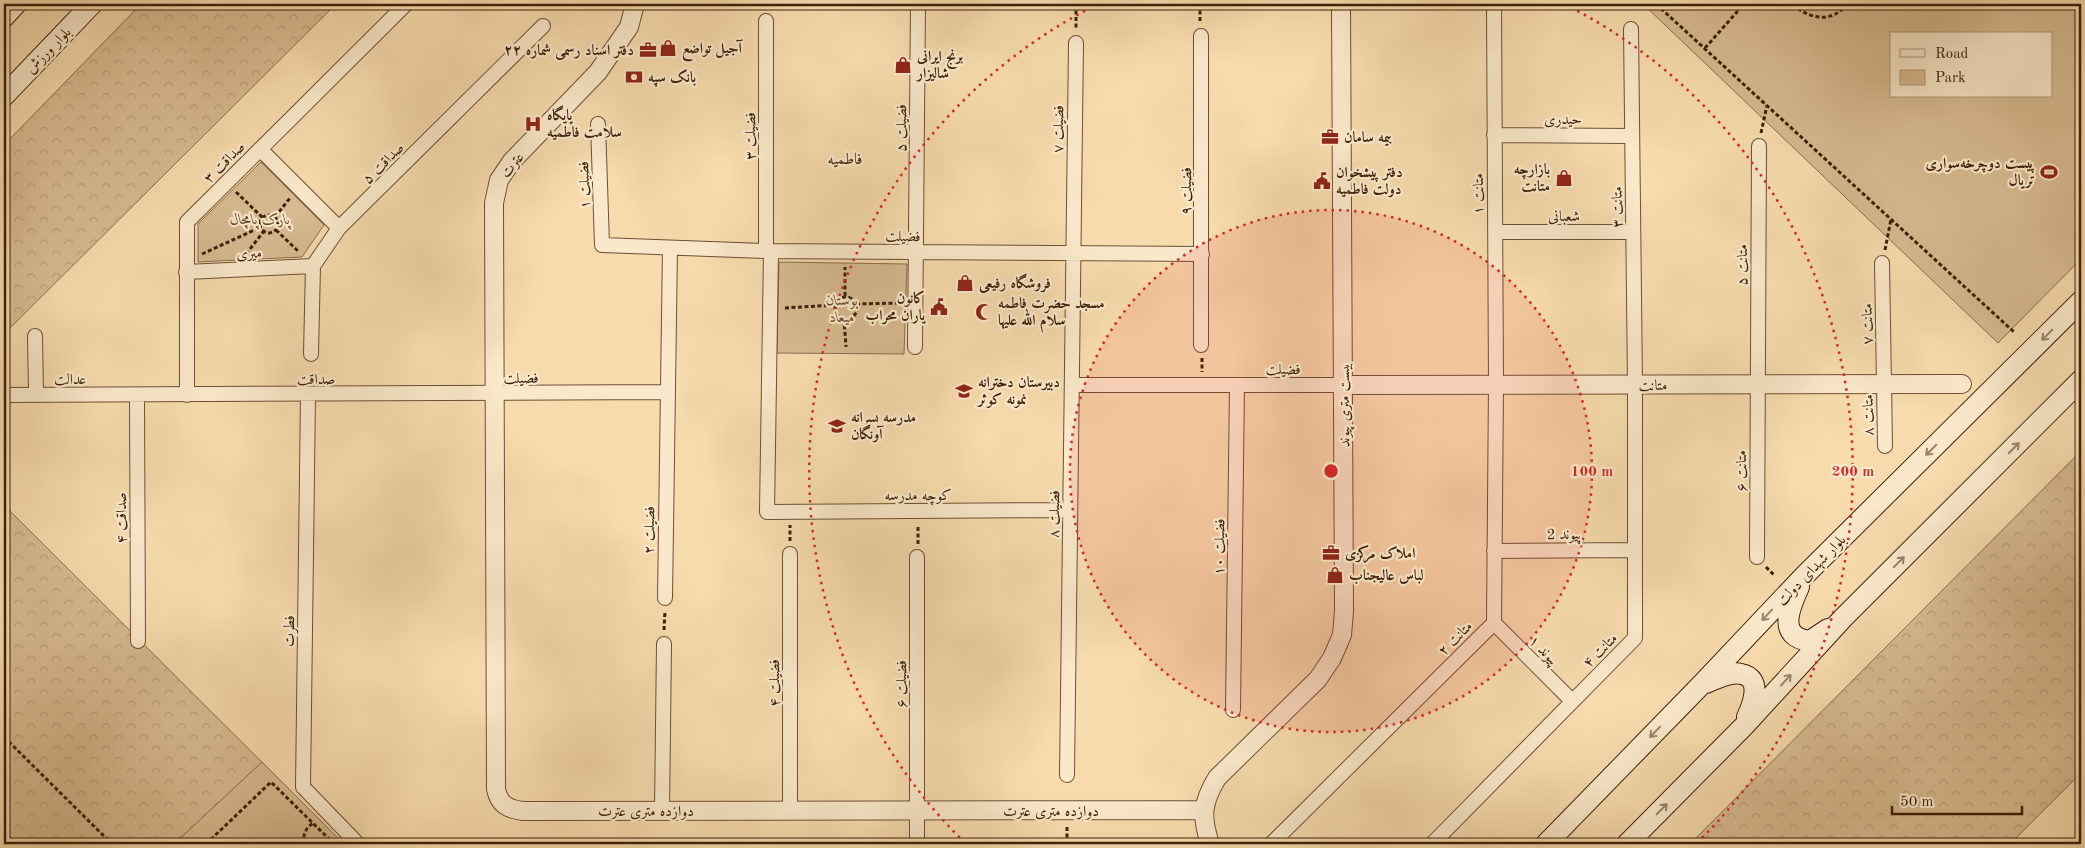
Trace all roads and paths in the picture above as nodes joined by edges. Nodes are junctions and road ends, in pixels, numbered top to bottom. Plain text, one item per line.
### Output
1 (16, 4) edge
2 (92, 4) edge
3 (406, 4) edge
4 (635, 4) edge
5 (918, 4) edge
6 (1076, 4) edge
7 (1341, 4) edge
8 (1494, 4) edge
9 (1656, 4) edge
10 (1744, 4) edge
11 (1794, 4) edge
12 (1848, 4) edge
13 (4, 17) edge
14 (766, 21) dead end
15 (544, 26) dead end
16 (1631, 29) dead end
17 (1201, 36) dead end
18 (1076, 43) joint
19 (1705, 48) junction
20 (4, 96) edge
21 (1767, 105) junction
22 (598, 124) dead end
23 (1494, 136) junction
24 (1632, 136) junction
25 (1759, 146) joint
26 (260, 149) junction
27 (227, 182) junction
28 (298, 187) junction
29 (274, 217) junction
30 (263, 218) junction
31 (1891, 220) junction
32 (339, 228) junction
33 (262, 229) junction
34 (276, 230) junction
35 (1495, 232) junction
36 (1633, 232) junction
37 (602, 245) joint
38 (670, 248) junction
39 (768, 251) junction
40 (846, 252) junction
41 (917, 253) junction
42 (1073, 254) junction
43 (1202, 254) junction
44 (1882, 263) joint
45 (186, 266) junction
46 (313, 266) junction
47 (233, 270) junction
48 (845, 296) junction
49 (2081, 301) edge
50 (916, 303) junction
51 (856, 304) junction
52 (835, 305) junction
53 (771, 309) junction
54 (844, 319) junction
55 (2014, 332) dead end
56 (35, 336) dead end
57 (1201, 345) joint
58 (915, 346) dead end
59 (846, 348) dead end
60 (311, 354) dead end
61 (2081, 380) edge
62 (1496, 384) junction
63 (1758, 384) junction
64 (1884, 384) junction
65 (1962, 384) dead end
66 (1072, 385) junction
67 (1202, 385) junction
68 (1237, 385) junction
69 (1344, 385) junction
70 (1635, 385) junction
71 (667, 392) junction
72 (494, 394) junction
73 (4, 395) edge
74 (36, 395) junction
75 (137, 395) junction
76 (186, 395) junction
77 (308, 395) junction
78 (1885, 446) dead end
79 (1070, 510) junction
80 (918, 511) junction
81 (767, 512) joint
82 (790, 512) junction
83 (1635, 550) junction
84 (1494, 551) junction
85 (790, 554) joint
86 (918, 557) joint
87 (1757, 557) dead end
88 (1804, 576) junction
89 (665, 598) joint
90 (1843, 618) junction
91 (1494, 622) junction
92 (138, 641) dead end
93 (664, 644) joint
94 (1702, 684) junction
95 (1572, 701) junction
96 (1233, 710) dead end
97 (1744, 726) junction
98 (4, 737) edge
99 (1067, 774) dead end
100 (1204, 810) junction
101 (662, 811) junction
102 (790, 811) junction
103 (917, 811) junction
104 (313, 823) junction
105 (112, 844) edge
106 (206, 844) edge
107 (304, 844) edge
108 (335, 844) edge
109 (358, 844) edge
110 (917, 844) edge
111 (1210, 844) edge
112 (1271, 844) edge
113 (1432, 844) edge
114 (1546, 844) edge
115 (1627, 844) edge

1 - 13 main road
2 - 20 main road, بلوار ورزش
3 - 26 street, صداقت ۳
4 - 72 street, عترت
5 - 41 street, فضیلت ۵
6 - 18 path
7 - 69 street, بیست متری پیوند
8 - 23 street, متانت ۱
9 - 19 path
10 - 19 path
11 - 12 path
14 - 39 street, فضیلت ۳
15 - 32 street, صداقت ۵
16 - 24 street, متانت ۳
17 - 43 street, فضیلت ۹
18 - 42 street, فضیلت ۷
19 - 21 path
21 - 25 path
21 - 31 path
22 - 37 street, فضیلت ۱
23 - 24 street, حیدری
23 - 35 street, متانت ۱
24 - 36 street, متانت ۳
25 - 63 street, متانت ۵
26 - 27 street, صداقت ۳
26 - 28 street
27 - 30 path
27 - 45 street, صداقت ۳
28 - 29 path
28 - 32 street
29 - 30 path
29 - 34 path
30 - 33 path
31 - 44 path
31 - 55 path
32 - 46 street, صداقت ۵
33 - 34 path
33 - 45 path
33 - 47 path
34 - 46 path
35 - 36 street, شعبانی
35 - 62 street, متانت ۱
36 - 70 street, متانت ۳
37 - 38 street, فضیلت
38 - 39 street, فضیلت
38 - 71 street, فضیلت ۲
39 - 40 street, فضیلت
39 - 53 street, فضیلت ۳
40 - 41 street, فضیلت
40 - 48 path
41 - 42 street, فضیلت
41 - 50 street, فضیلت ۵
42 - 43 street, فضیلت
42 - 66 street, فضیلت ۸
43 - 57 street, فضیلت ۹
44 - 64 street, متانت ۷
45 - 47 street, میری
45 - 76 street, صداقت ۳
46 - 47 street, میری
46 - 60 street
48 - 51 path
48 - 52 path
49 -> 88 main road, بلوار شهدای دولت
50 - 51 path
50 - 58 street, فضیلت ۵
51 - 54 path
52 - 53 path
52 - 54 path
53 - 81 street, فضیلت ۳
54 - 59 path
56 - 74 street
57 - 67 path
90 -> 61 main road
62 - 69 street, متانت
62 - 70 street, متانت
62 - 84 street, متانت ۲
63 - 64 street, متانت
63 - 70 street, متانت
63 - 87 street, متانت ۶
64 - 65 street, متانت
64 - 78 street, متانت ۸
66 - 67 street, فضیلت
66 - 79 street, فضیلت ۸
67 - 68 street, فضیلت
68 - 69 street, فضیلت
68 - 96 street, فضیلت ۱۰
69 - 100 street, بیست متری پیوند
70 - 83 street, متانت ۴
71 - 72 street, فضیلت
71 - 89 street, فضیلت ۲
72 - 77 street, صداقت
72 - 101 street, دوازده متری عترت
73 - 74 street, عدالت
74 - 75 street, عدالت
75 - 76 street, صداقت
75 - 92 street, صداقت ۴
76 - 77 street, صداقت
77 - 109 street, فطرت
79 - 80 street, کوچه مدرسه
79 - 99 street, فضیلت ۸
80 - 82 street, کوچه مدرسه
80 - 86 path
81 - 82 street, کوچه مدرسه
82 - 85 path
83 - 84 street, پیوند 2
83 - 95 street, متانت ۴
84 - 91 street, متانت ۲
85 - 102 street, فضیلت ۴
86 - 103 street, فضیلت ۶
88 - 90 main road
88 -> 94 main road, بلوار شهدای دولت
89 - 93 path
97 -> 90 main road
91 - 95 street, پیوند ۱
91 - 112 street, متانت ۲
93 - 101 street
94 - 97 main road
94 -> 114 main road, بلوار شهدای دولت
95 - 113 street, متانت ۴
115 -> 97 main road
98 - 105 path
100 - 103 street, دوازده متری عترت
100 - 111 street, بیست متری پیوند
101 - 102 street, دوازده متری عترت
102 - 103 street, دوازده متری عترت
103 - 110 street, فضیلت ۶
104 - 106 path
104 - 107 path
104 - 108 path

